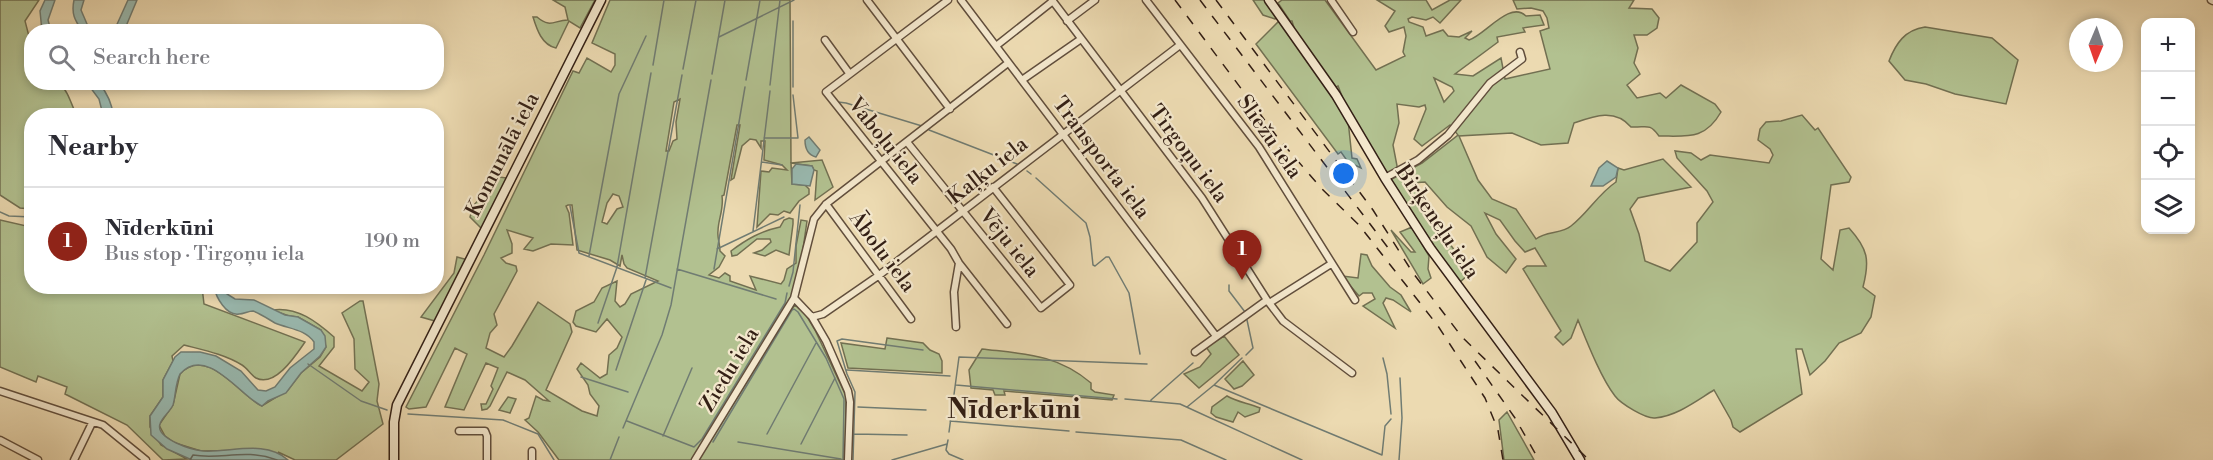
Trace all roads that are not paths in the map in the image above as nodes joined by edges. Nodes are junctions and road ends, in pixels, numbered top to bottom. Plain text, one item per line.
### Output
1 (601, 0) edge
2 (867, 0) edge
3 (948, 0) edge
4 (961, 0) edge
5 (1095, 0) edge
6 (1146, 0) edge
7 (1269, 0) edge
8 (1331, 0) edge
9 (1052, 1) edge
10 (1067, 21) junction
11 (1353, 32) dead end
12 (896, 38) junction
13 (1081, 39) junction
14 (825, 40) dead end
15 (1180, 45) junction
16 (996, 46) junction
17 (1520, 52) dead end
18 (1008, 63) junction
19 (849, 73) junction
20 (1022, 80) junction
21 (1120, 90) junction
22 (950, 109) junction
23 (1062, 134) junction
24 (907, 142) junction
25 (880, 162) junction
26 (1385, 178) junction
27 (993, 188) junction
28 (826, 204) junction
29 (962, 211) junction
30 (936, 231) junction
31 (958, 263) junction
32 (1331, 264) junction
33 (878, 276) junction
34 (794, 298) junction
35 (1355, 300) dead end
36 (1269, 301) junction
37 (812, 317) junction
38 (911, 319) dead end
39 (1007, 324) dead end
40 (956, 327) dead end
41 (1216, 336) junction
42 (1195, 352) dead end
43 (1352, 373) dead end
44 (0, 391) edge
45 (92, 423) junction
46 (459, 431) dead end
47 (0, 440) edge
48 (532, 451) dead end
49 (38, 460) edge
50 (74, 460) edge
51 (146, 460) edge
52 (394, 460) edge
53 (487, 460) edge
54 (532, 460) edge
55 (695, 460) edge
56 (848, 460) edge
57 (1580, 460) edge

1 - 52 main road, Komunālā iela
2 - 12 street
3 - 12 street
4 - 16 street, Transporta iela
5 - 10 street
6 - 15 street, Sliežu iela
7 - 26 main road, Birķeneļu iela
8 - 11 street
9 - 10 street, Tirgoņu iela
9 - 16 street
10 - 13 street, Tirgoņu iela
12 - 19 street
12 - 22 street
13 - 20 street
13 - 21 street, Tirgoņu iela
14 - 19 street
15 - 21 street, Kaļķu iela
15 - 32 street, Sliežu iela
16 - 18 street, Transporta iela
17 - 26 street
18 - 20 street, Transporta iela
18 - 22 street
19 - 25 street, Vaboļu iela
20 - 23 street, Transporta iela
21 - 23 street, Kaļķu iela
21 - 36 street, Tirgoņu iela
22 - 24 street
23 - 27 street, Kaļķu iela
23 - 41 street, Transporta iela
24 - 25 street
24 - 29 street, Vēju iela
25 - 28 street
25 - 30 street, Vaboļu iela
26 - 57 main road, Birķeneļu iela
27 - 29 street, Kaļķu iela
27 - 29 street, Vēju iela
28 - 33 street, Ābolu iela
28 - 34 street, Ziedu iela
29 - 30 street, Kaļķu iela
30 - 31 street, Vaboļu iela
30 - 33 street, Kaļķu iela
31 - 39 street, Vaboļu iela
31 - 40 street
32 - 35 street, Sliežu iela
32 - 36 street
33 - 37 street, Kaļķu iela
33 - 38 street, Ābolu iela
34 - 37 street
34 - 55 street, Ziedu iela
36 - 41 street
36 - 43 street, Tirgoņu iela
37 - 56 street
41 - 42 street
44 - 45 street
45 - 50 street
45 - 51 street
46 - 53 street
47 - 49 street
48 - 54 street

